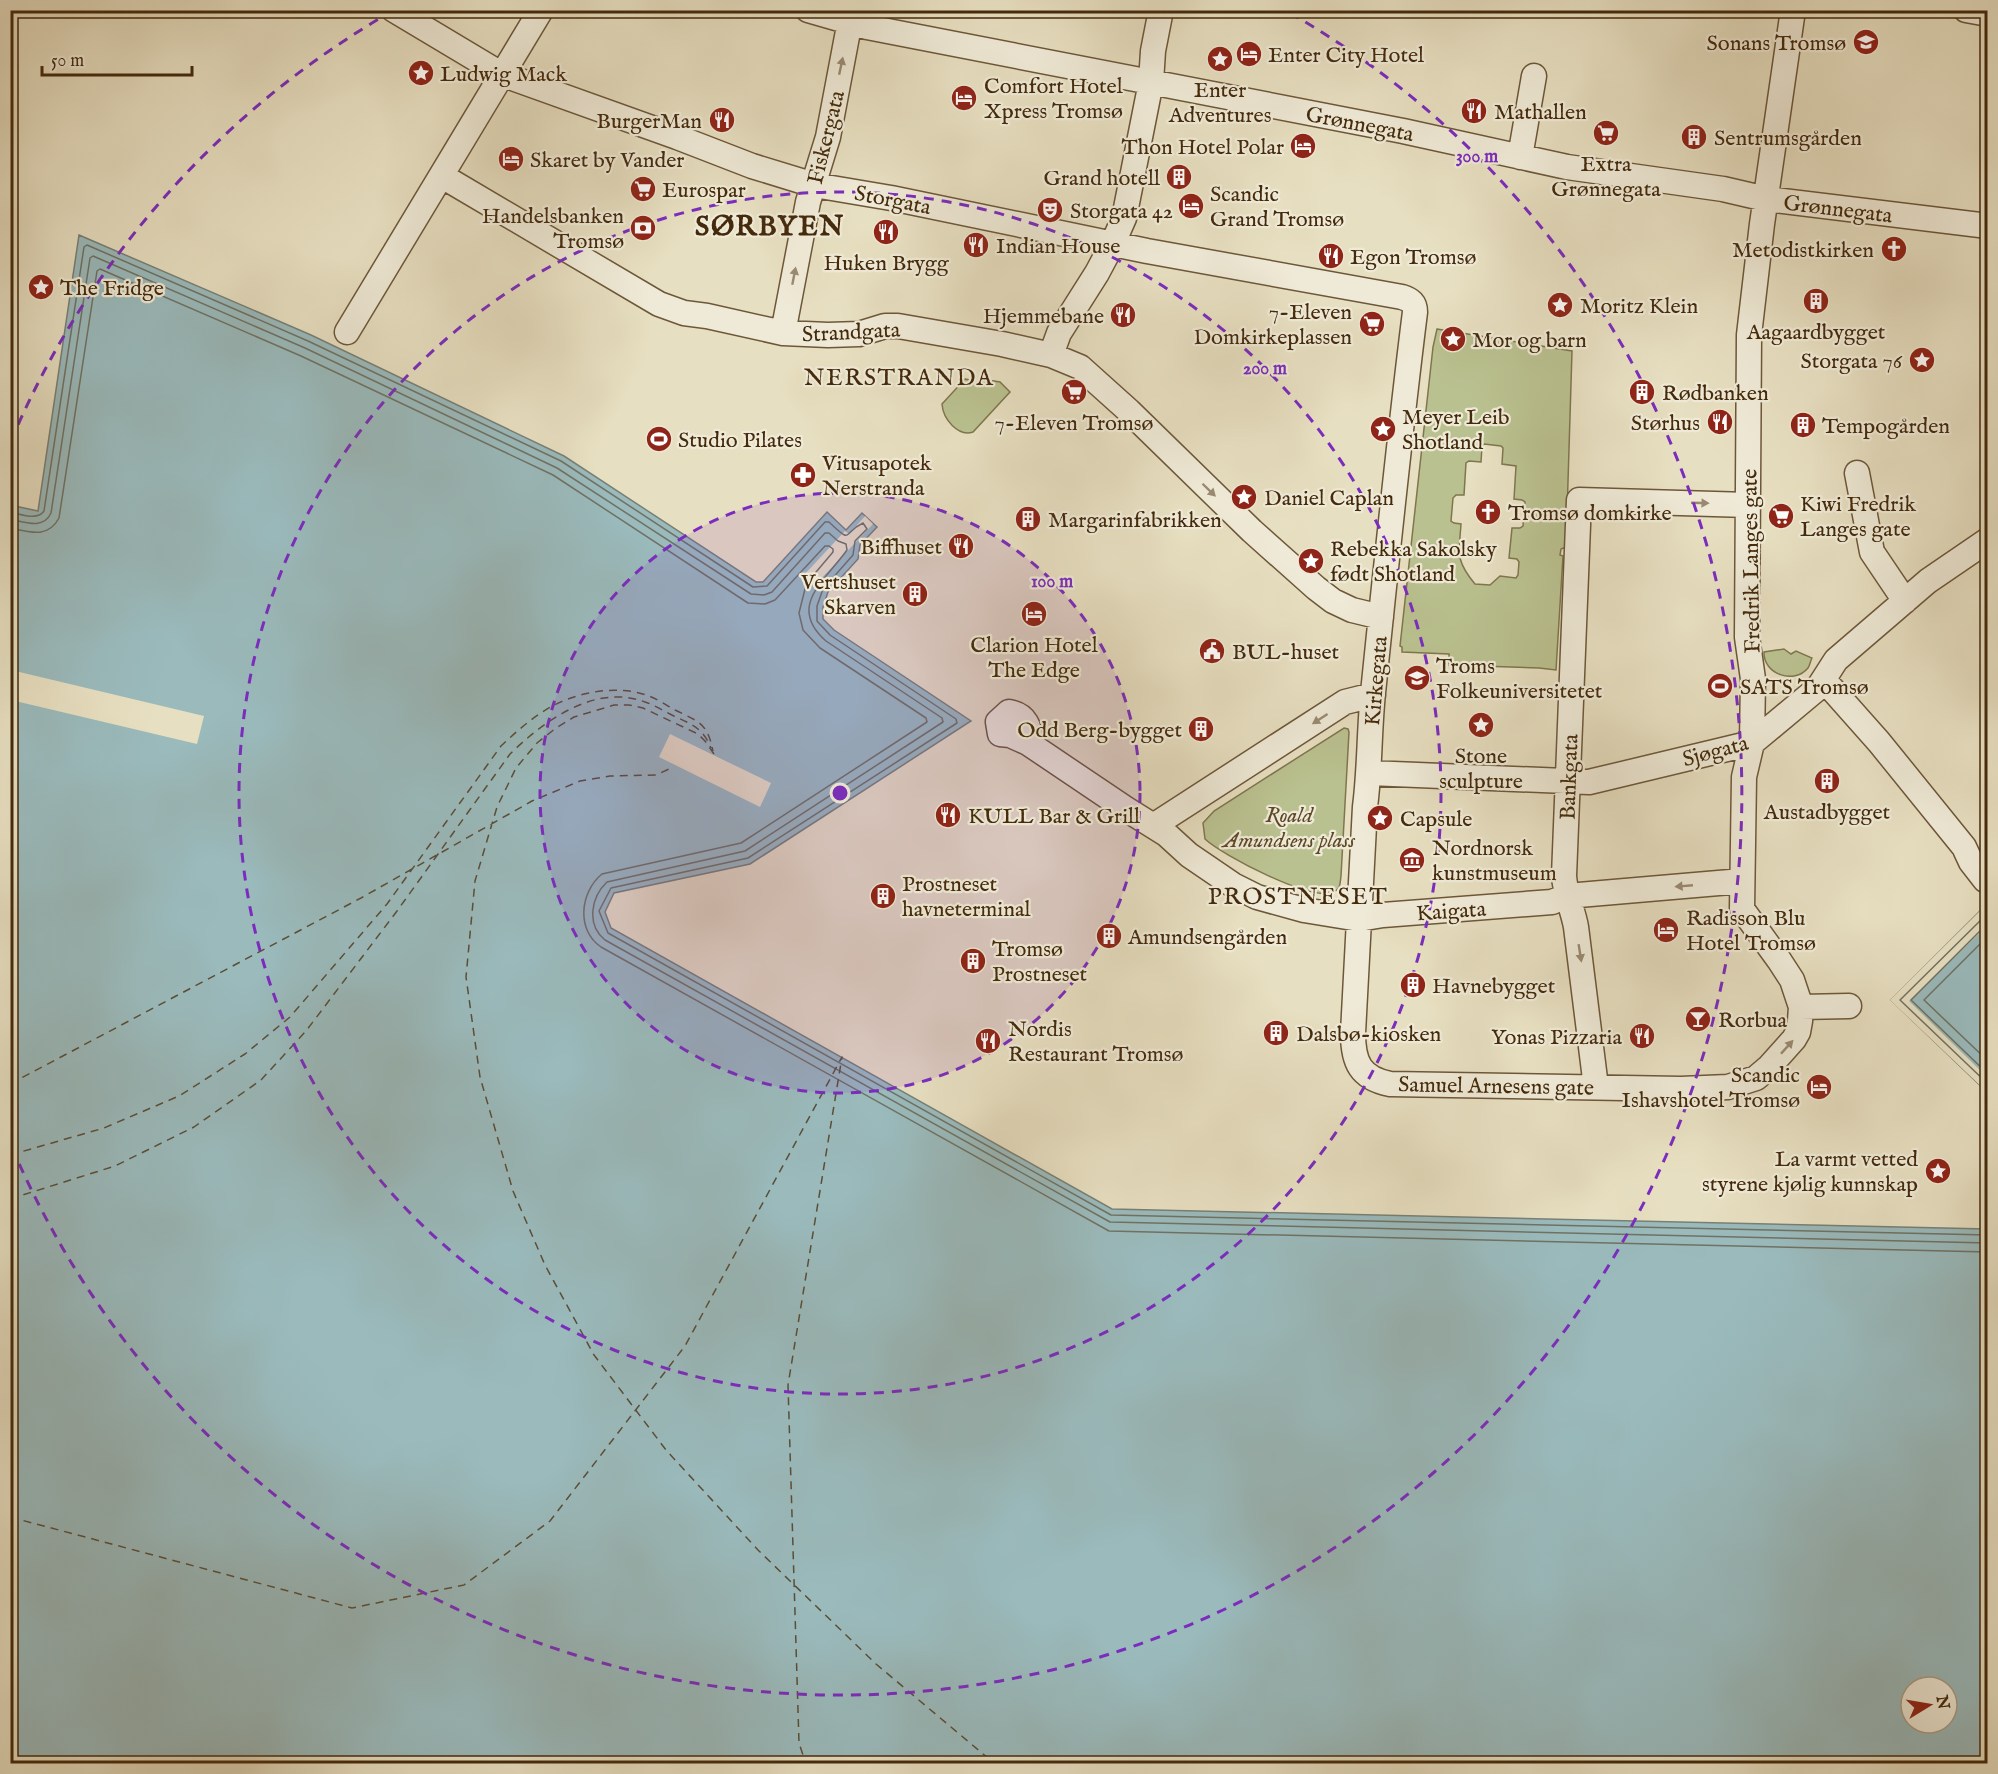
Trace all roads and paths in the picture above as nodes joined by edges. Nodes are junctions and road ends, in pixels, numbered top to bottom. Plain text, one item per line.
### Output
1 (393, 10) edge
2 (541, 10) edge
3 (808, 10) edge
4 (1161, 10) edge
5 (1793, 10) edge
6 (1966, 10) edge
7 (1988, 14) edge
8 (851, 16) edge
9 (501, 74) junction
10 (1534, 76) dead end
11 (1151, 82) junction
12 (1520, 157) junction
13 (442, 176) junction
14 (814, 185) junction
15 (1766, 199) junction
16 (1988, 226) edge
17 (1113, 243) junction
18 (1415, 307) joint
19 (347, 332) dead end
20 (783, 333) junction
21 (1051, 355) junction
22 (1857, 473) dead end
23 (1748, 505) junction
24 (1988, 540) edge
25 (1905, 601) junction
26 (1381, 617) junction
27 (1824, 680) junction
28 (1373, 695) junction
29 (1028, 742) dead end
30 (1752, 743) junction
31 (1369, 773) junction
32 (1567, 782) junction
33 (1153, 826) junction
34 (1985, 880) dead end
35 (1742, 881) junction
36 (1567, 896) junction
37 (1359, 919) junction
38 (1849, 1006) dead end
39 (1801, 1007) junction
40 (1355, 1056) joint
41 (1756, 1078) joint
42 (1596, 1087) junction

1 - 9 street, Storgata
2 - 9 street
3 - 8 street, Grønnegata
4 - 11 street
5 - 15 street, Fredrik Langes gate
6 - 7 street
8 - 11 street, Grønnegata
14 -> 8 street, Fiskergata
9 - 13 street
9 - 14 street, Storgata
10 - 12 street
11 - 12 street, Grønnegata
11 - 17 street
12 - 15 street, Grønnegata
13 - 19 street
13 - 20 street, Strandgata
14 - 17 street, Storgata
20 -> 14 street, Fiskergata
15 - 16 street, Grønnegata
15 - 23 street, Fredrik Langes gate
17 - 18 street, Storgata
17 - 21 street
18 - 26 street, Kirkegata
20 - 21 street, Strandgata
21 -> 26 street, Strandgata
22 - 25 street
23 - 30 street, Fredrik Langes gate
32 -> 23 street, Bankgata
24 - 25 street, Sjøgata
25 - 27 street, Sjøgata
26 - 28 street, Kirkegata
27 - 30 street, Sjøgata
27 - 34 street
28 - 31 street, Kirkegata
28 -> 33 street
29 - 33 street, Kaigata
30 - 32 street, Sjøgata
30 - 35 street, Fredrik Langes gate
31 - 32 street, Sjøgata
31 - 37 street, Kirkegata
32 - 36 street, Bankgata
33 - 37 street, Kaigata
35 -> 36 street, Kaigata
35 - 39 street, Fredrik Langes gate
36 - 37 street, Kaigata
36 -> 42 street, Bankgata
37 - 40 street, Kirkegata
38 - 39 street
41 -> 39 street, Fredrik Langes gate
40 - 42 street, Samuel Arnesens gate
41 - 42 street, Samuel Arnesens gate

